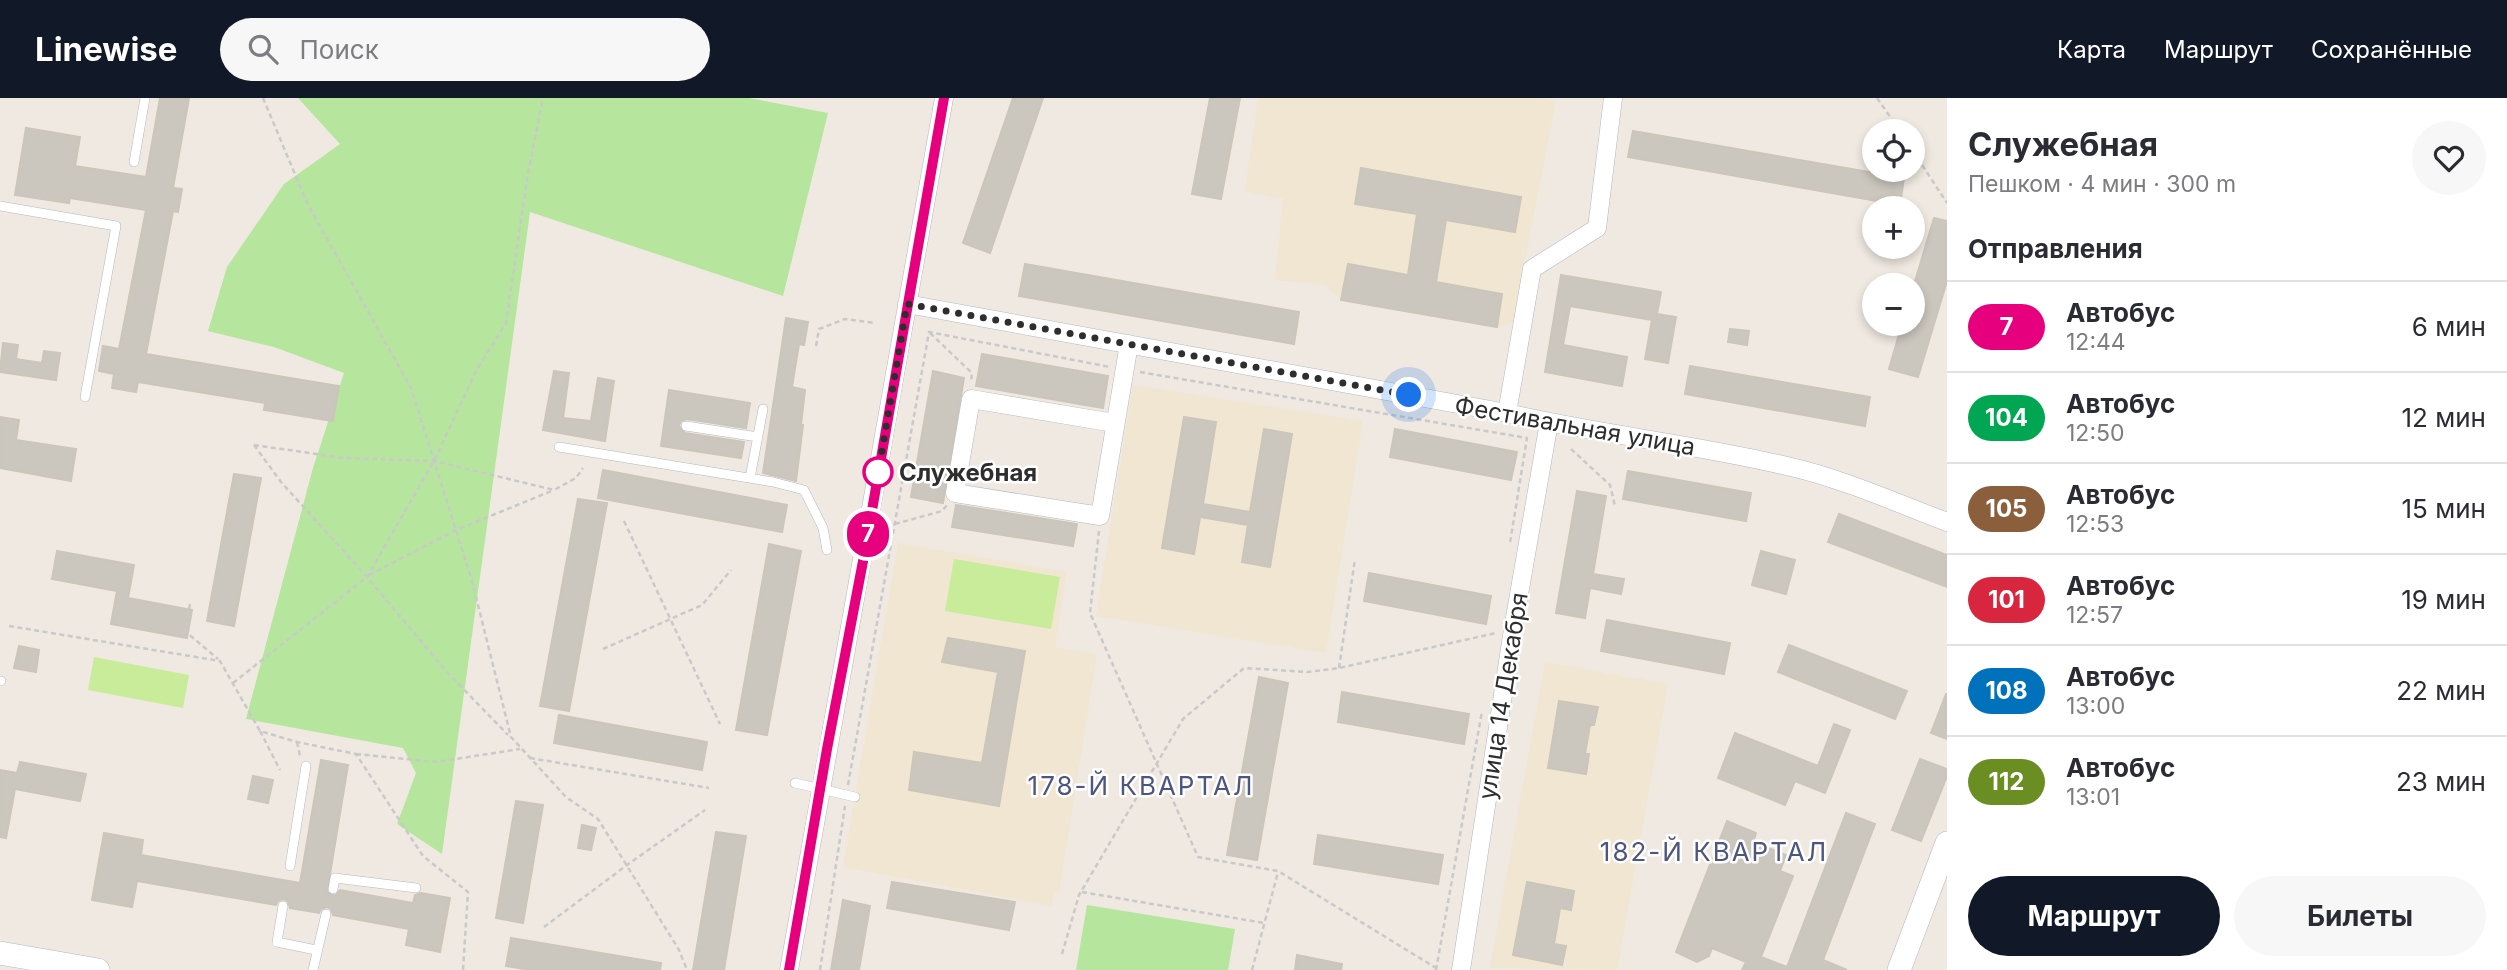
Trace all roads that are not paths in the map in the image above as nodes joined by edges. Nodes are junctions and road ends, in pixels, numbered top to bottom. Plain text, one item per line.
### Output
1 (145, 98) edge
2 (944, 98) edge
3 (1613, 98) edge
4 (134, 162) dead end
5 (0, 206) edge
6 (907, 304) junction
7 (1129, 344) junction
8 (85, 397) dead end
9 (763, 409) dead end
10 (1507, 413) junction
11 (1549, 422) junction
12 (1114, 423) junction
13 (686, 426) dead end
14 (758, 437) junction
15 (559, 447) dead end
16 (750, 478) junction
17 (1947, 522) edge
18 (827, 550) dead end
19 (304, 765) road end
20 (795, 783) dead end
21 (821, 789) junction
22 (855, 797) dead end
23 (1947, 843) edge
24 (290, 866) dead end
25 (416, 888) dead end
26 (333, 889) dead end
27 (283, 906) dead end
28 (326, 914) dead end
29 (316, 950) junction
30 (0, 953) edge
31 (96, 970) edge
32 (313, 970) edge
33 (789, 970) edge
34 (1461, 970) edge
35 (1899, 970) edge

1 - 4 lane
2 - 6 street
3 - 10 street
5 - 8 lane
6 - 7 street, Фестивальная улица
6 - 21 street
7 - 10 street, Фестивальная улица
7 - 12 street
9 - 14 lane
10 - 11 street, Фестивальная улица
11 - 17 street, Фестивальная улица
11 - 34 street, улица 14 Декабря
12 - 12 street
13 - 14 lane
14 - 16 lane
15 - 16 lane
16 - 18 lane
19 - 24 lane
20 - 21 lane
21 - 22 lane
21 - 33 street
23 - 35 street
25 - 26 lane
27 - 29 lane
28 - 29 lane
29 - 32 lane
30 - 31 street

